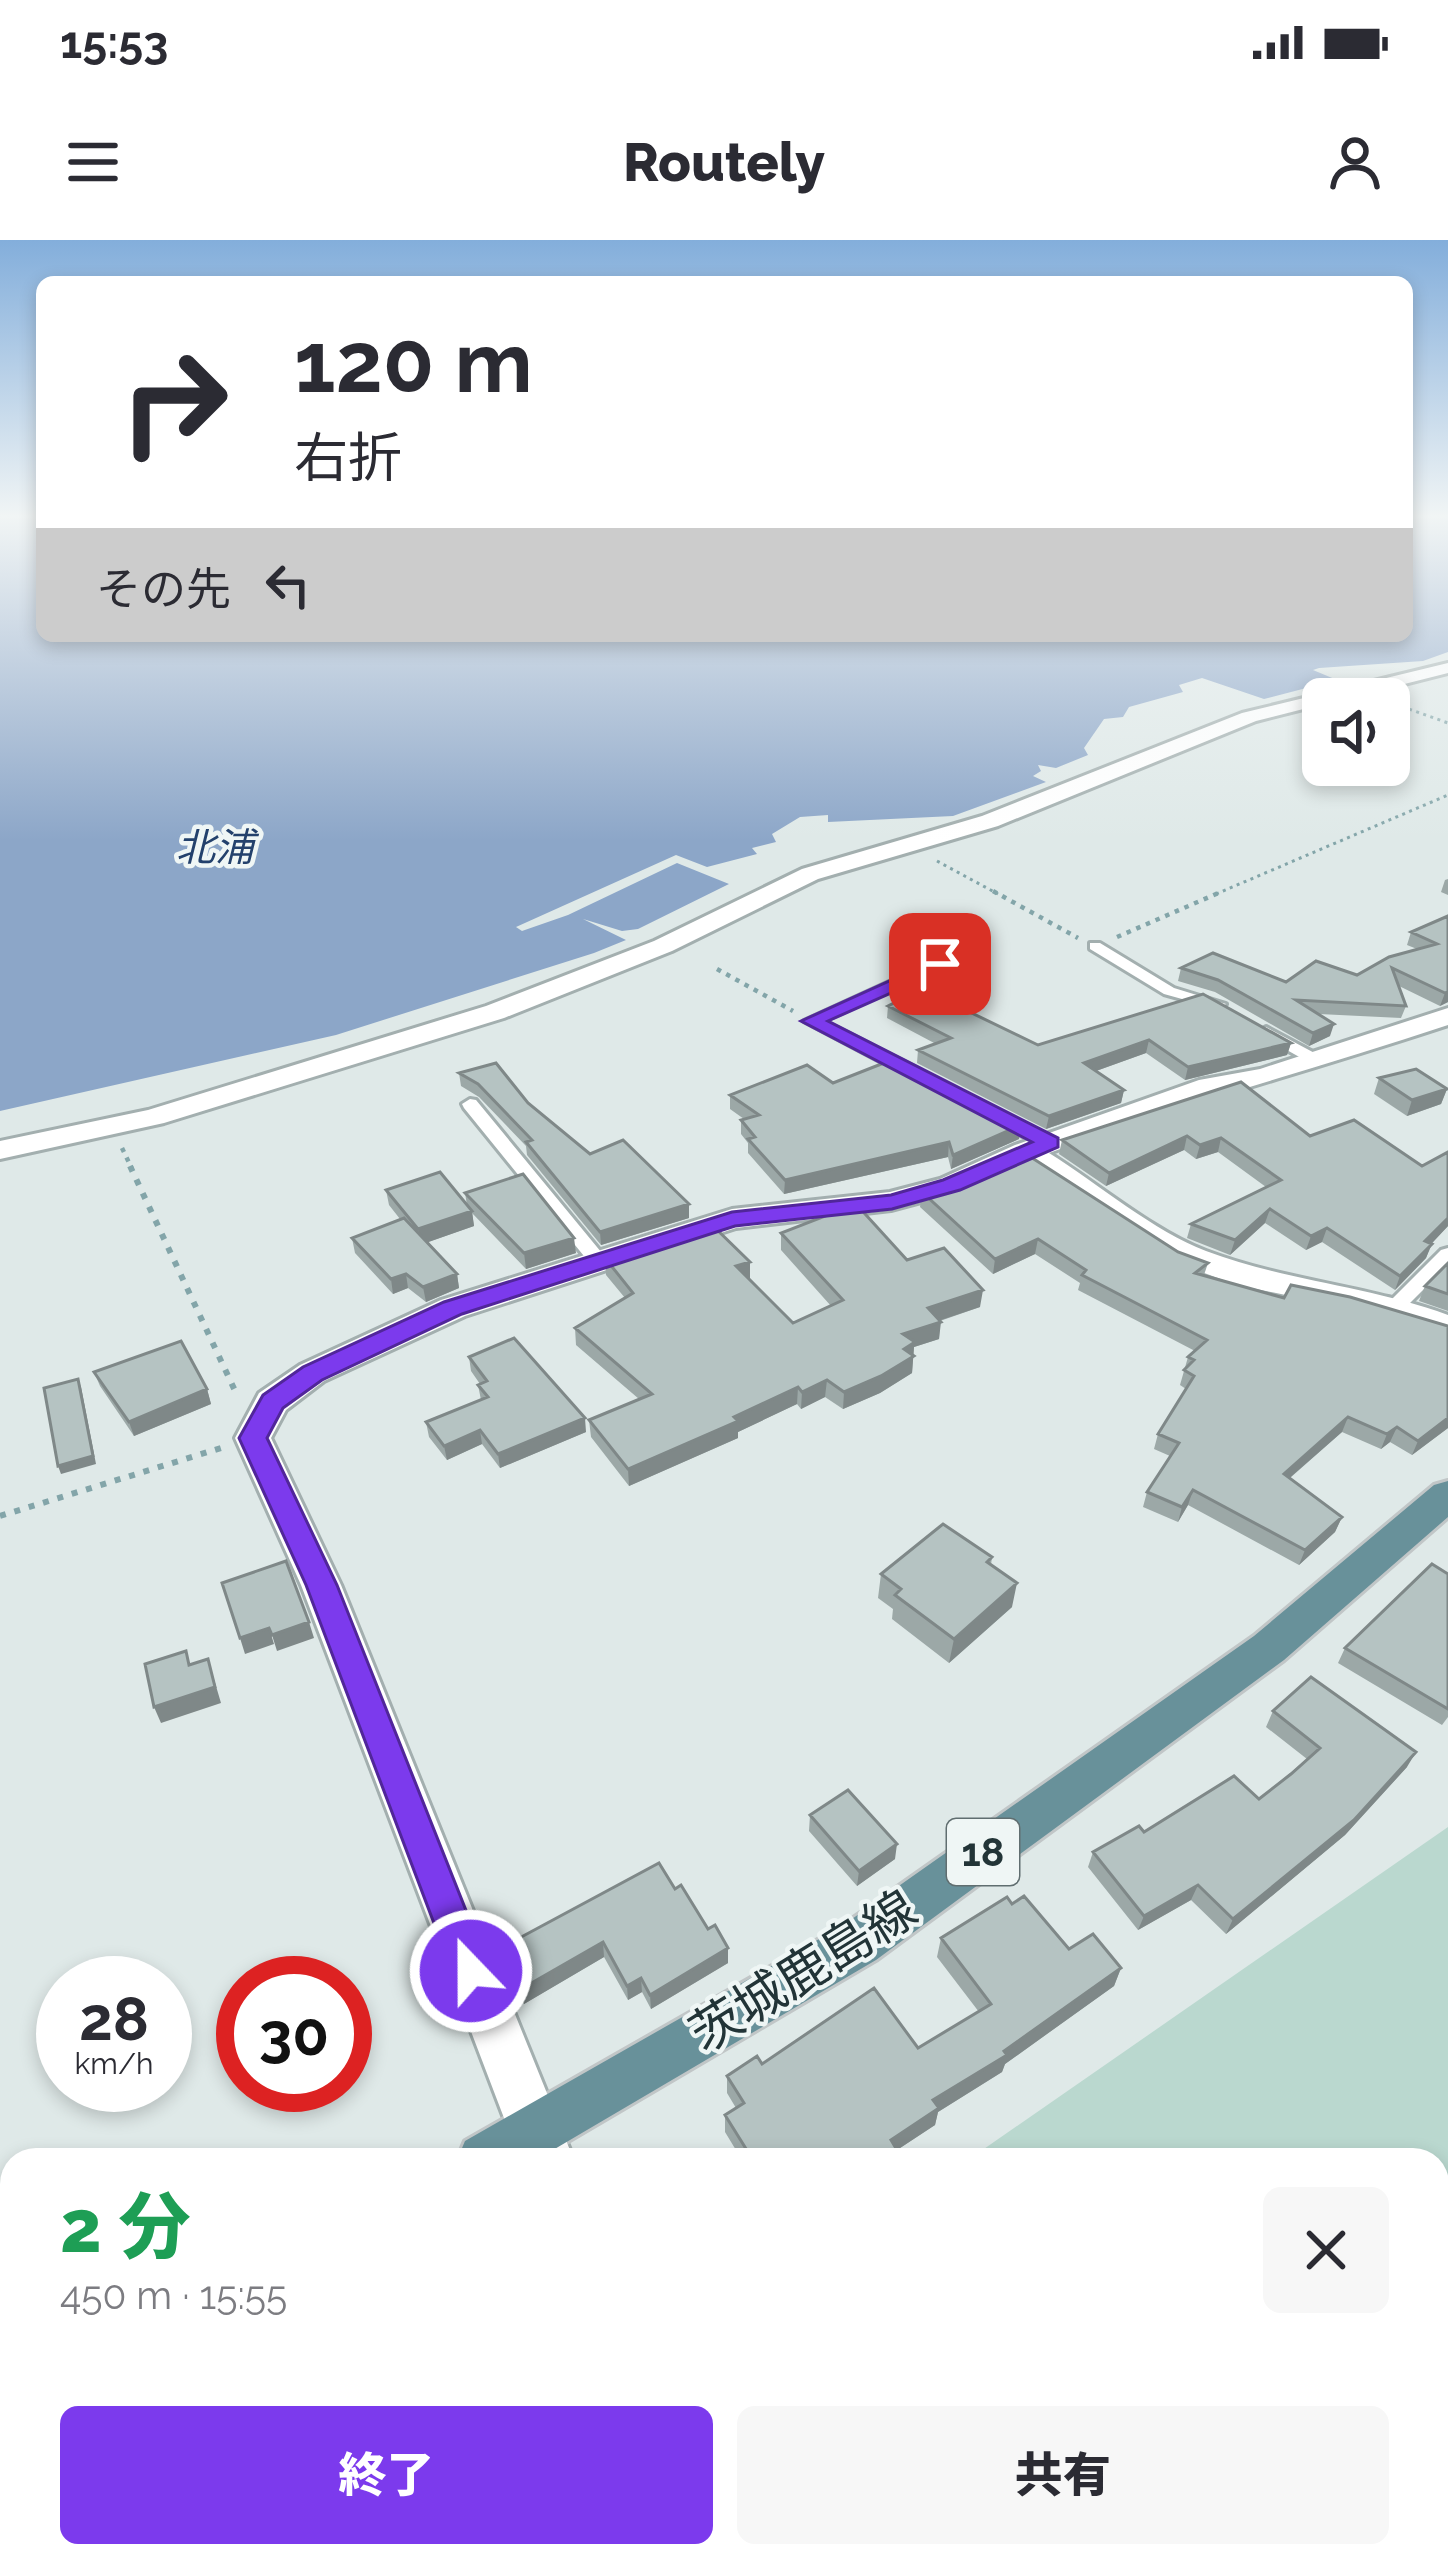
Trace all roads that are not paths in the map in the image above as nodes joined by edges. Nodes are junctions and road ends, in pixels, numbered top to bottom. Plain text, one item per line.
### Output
1 (1448, 668) edge
2 (1095, 946) road end
3 (940, 964) dead end
4 (1226, 1009) edge
5 (1448, 1016) edge
6 (1244, 1019) edge
7 (1316, 1060) junction
8 (931, 1082) edge
9 (970, 1102) edge
10 (470, 1104) dead end
11 (1038, 1147) junction
12 (0, 1150) edge
13 (1448, 1254) edge
14 (599, 1262) junction
15 (1395, 1307) junction
16 (1448, 1327) edge
17 (1448, 1495) edge
18 (541, 2147) edge

1 - 12 street
2 - 4 lane
3 - 8 lane
5 - 7 street
6 - 7 lane
7 - 11 street
9 - 11 lane
10 - 14 lane
11 - 14 street
11 - 15 street
13 - 15 lane
14 - 18 street
15 - 16 street
17 - 18 main road, 茨城鹿島線 / 18

